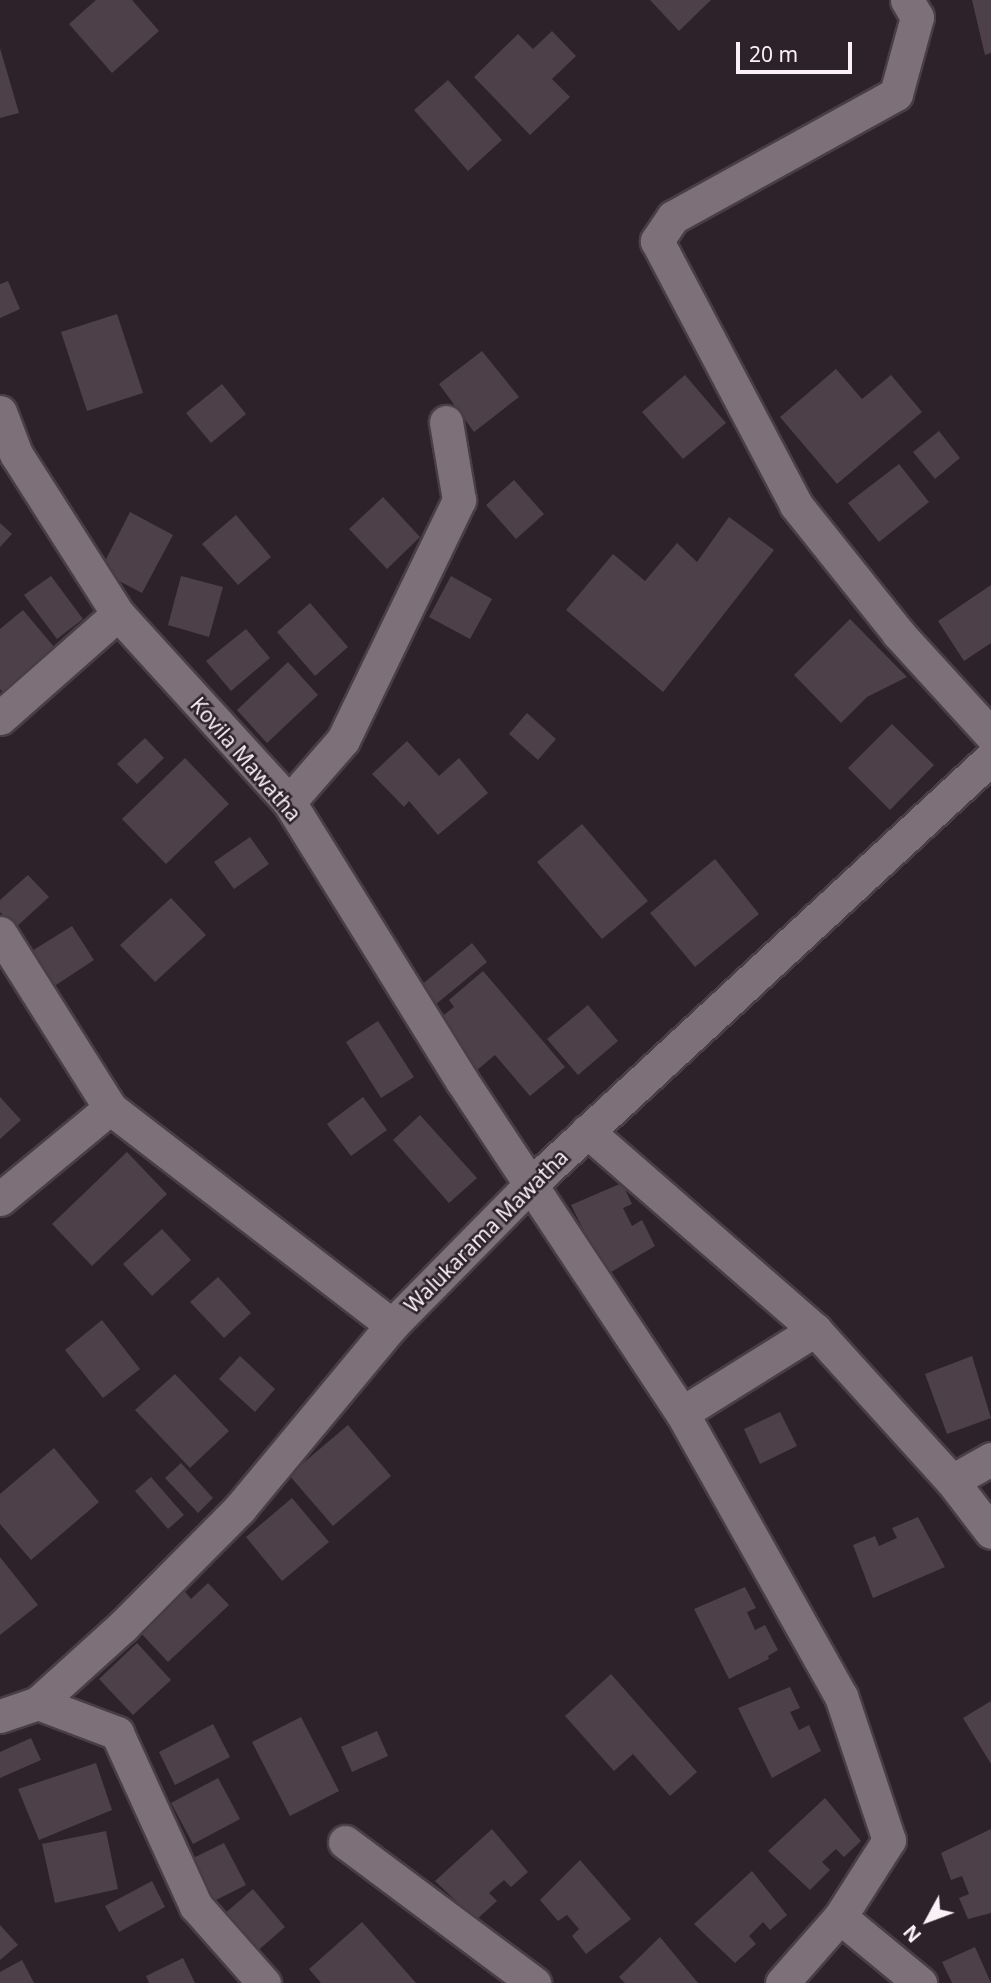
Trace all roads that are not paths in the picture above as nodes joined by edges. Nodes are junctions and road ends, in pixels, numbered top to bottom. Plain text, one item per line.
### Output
1 (907, 0) edge
2 (0, 412) edge
3 (446, 422) dead end
4 (118, 614) junction
5 (0, 718) edge
6 (991, 735) edge
7 (991, 758) edge
8 (289, 803) junction
9 (0, 933) edge
10 (110, 1108) junction
11 (587, 1131) junction
12 (531, 1184) junction
13 (0, 1199) edge
14 (392, 1325) junction
15 (815, 1330) junction
16 (682, 1413) junction
17 (991, 1459) edge
18 (952, 1481) junction
19 (991, 1532) edge
20 (38, 1703) junction
21 (0, 1716) edge
22 (345, 1843) dead end
23 (840, 1917) junction
24 (264, 1983) edge
25 (534, 1983) edge
26 (782, 1983) edge
27 (920, 1983) edge

1 - 6 street
2 - 4 street, Kovila Mawatha
3 - 8 street
4 - 5 street
4 - 8 street, Kovila Mawatha
7 - 11 street, Walukarama Mawatha
8 - 12 street, Kovila Mawatha
9 - 10 street
10 - 13 street
10 - 14 street
11 - 12 street, Walukarama Mawatha
11 - 15 street
12 - 14 street, Walukarama Mawatha
12 - 16 street, Kovila Mawatha
14 - 20 street, Walukarama Mawatha
15 - 16 street
15 - 18 street
16 - 23 street, Kovila Mawatha
17 - 18 street
18 - 19 street
20 - 21 street, Walukarama Mawatha
20 - 24 street
22 - 25 street
23 - 26 street
23 - 27 street

